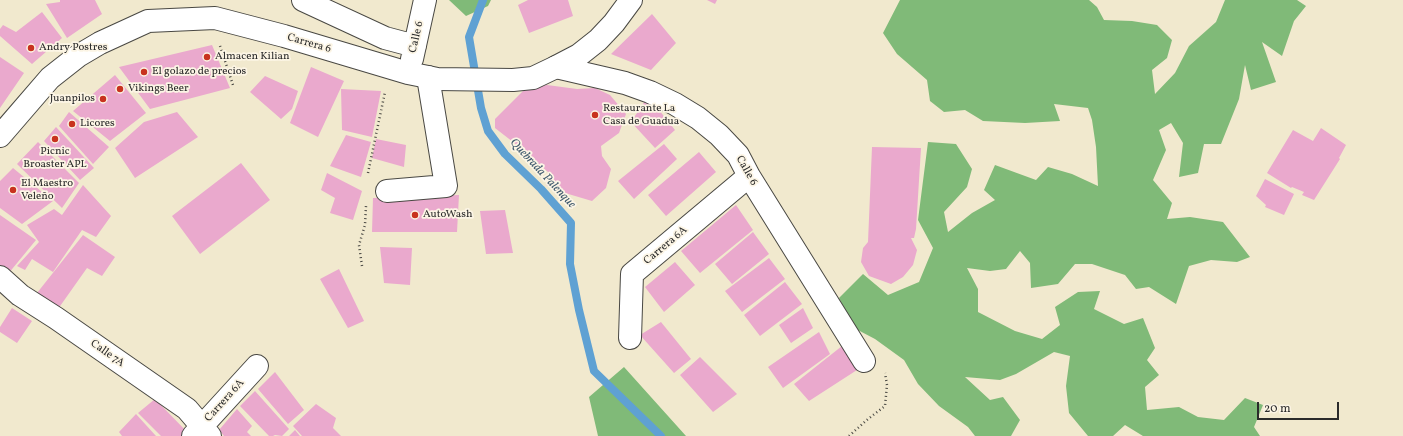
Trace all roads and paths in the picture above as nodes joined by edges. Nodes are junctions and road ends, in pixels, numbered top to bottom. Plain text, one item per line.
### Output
1 (303, 0) edge
2 (425, 0) edge
3 (631, 0) edge
4 (211, 19) junction
5 (415, 46) junction
6 (556, 67) junction
7 (416, 74) junction
8 (233, 85) dead end
9 (0, 136) edge
10 (749, 176) junction
11 (367, 181) dead end
12 (387, 191) dead end
13 (366, 203) dead end
14 (362, 266) dead end
15 (0, 277) edge
16 (630, 338) dead end
17 (864, 361) joint
18 (257, 366) dead end
19 (201, 433) edge
20 (849, 436) edge

1 - 5 street
2 - 5 street, Calle 6
3 - 6 street, Carrera 6
4 - 7 street, Carrera 6
4 - 8 path
4 - 9 street, Carrera 6
5 - 7 street, Calle 6
6 - 7 street, Carrera 6
6 - 10 street, Calle 6
7 - 11 path
7 - 12 street
10 - 16 street, Carrera 6A
10 - 17 street, Calle 6
13 - 14 path
15 - 19 street, Calle 7A
17 - 20 path
18 - 19 street, Carrera 6A

